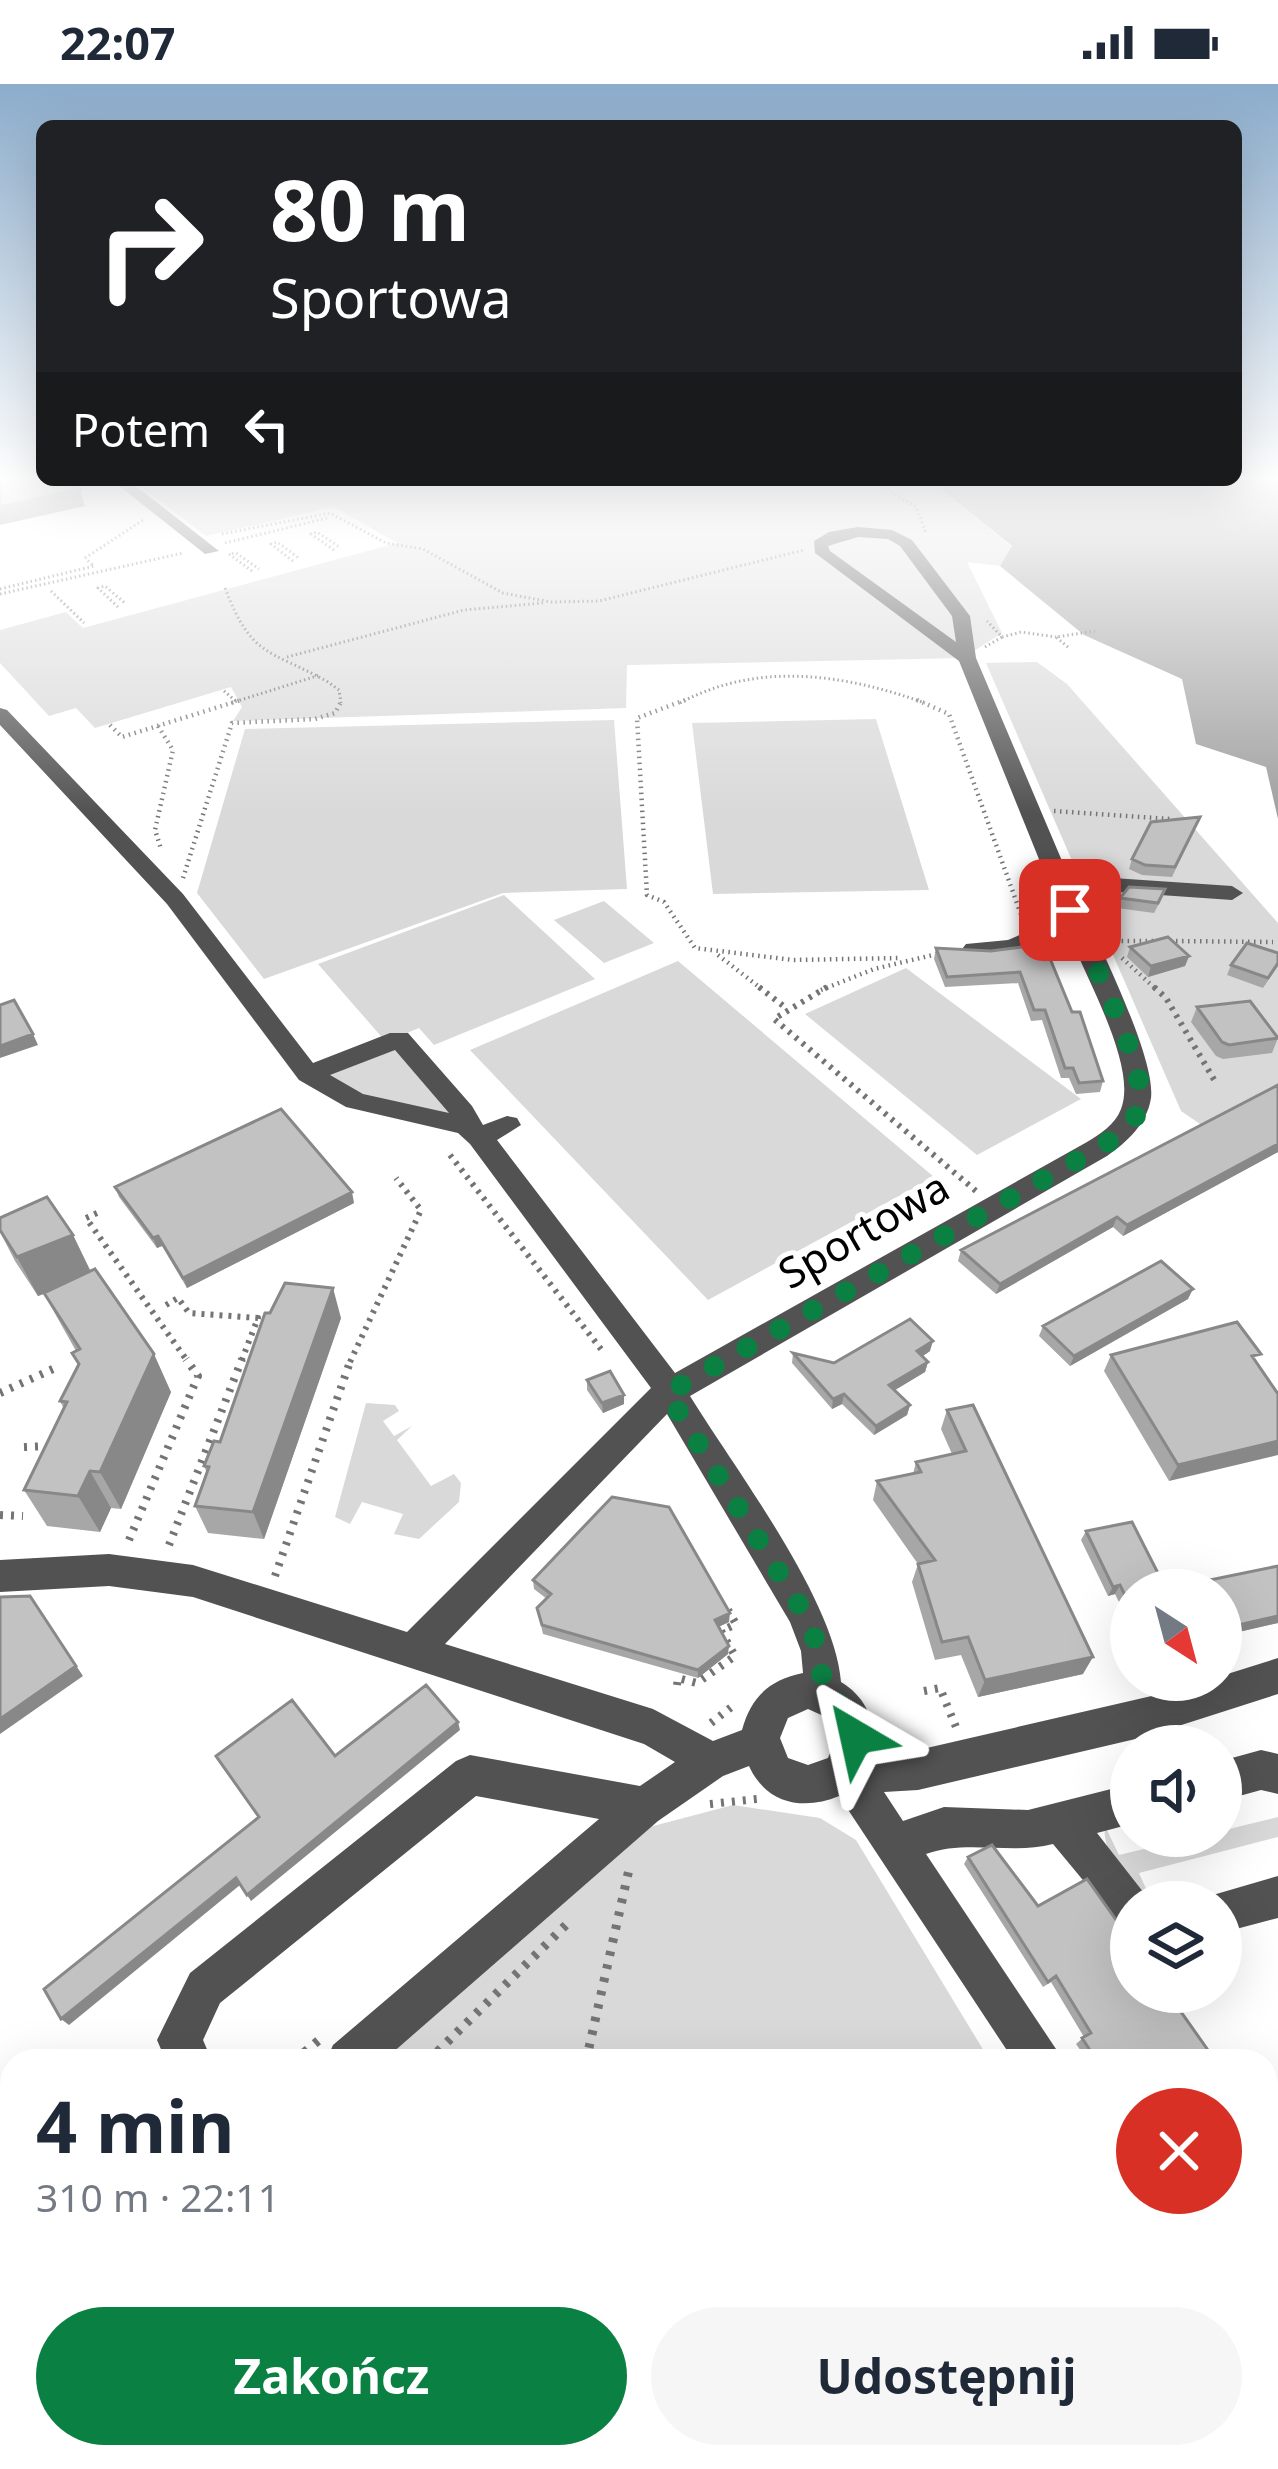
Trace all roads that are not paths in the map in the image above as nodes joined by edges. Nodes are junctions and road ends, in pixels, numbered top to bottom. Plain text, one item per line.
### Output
1 (879, 591) edge
2 (943, 591) edge
3 (967, 658) junction
4 (0, 714) edge
5 (1058, 881) junction
6 (1232, 893) dead end
7 (1082, 939) junction
8 (974, 949) edge
9 (308, 1074) junction
10 (507, 1125) dead end
11 (473, 1132) junction
12 (667, 1393) junction
13 (0, 1576) edge
14 (414, 1650) junction
15 (1278, 1676) edge
16 (823, 1694) junction
17 (760, 1743) junction
18 (696, 1752) junction
19 (849, 1766) junction
20 (1278, 1774) edge
21 (1242, 1775) edge
22 (644, 1807) junction
23 (1110, 1809) edge
24 (1061, 1822) junction
25 (898, 1843) junction
26 (1111, 1881) edge
27 (1278, 1897) edge
28 (1242, 1906) edge
29 (183, 2049) edge
30 (363, 2049) edge
31 (1033, 2049) edge

1 - 3 street, Sportowa
2 - 3 street, Sportowa
3 - 5 street, Sportowa
4 - 9 street
5 - 6 street
5 - 7 street, Sportowa
7 - 8 street
7 - 12 street, Sportowa
9 - 11 street
9 - 11 street
10 - 11 street
11 - 12 street
12 - 14 street, Sportowa
12 - 16 street
13 - 14 street
14 - 18 street
15 - 19 street
16 - 17 street
16 - 19 street
17 - 18 street
17 - 19 street
18 - 22 street
19 - 25 street
20 - 21 street
22 - 29 street
22 - 30 street
23 - 24 street
24 - 25 street
24 - 26 street
25 - 31 street
27 - 28 street

